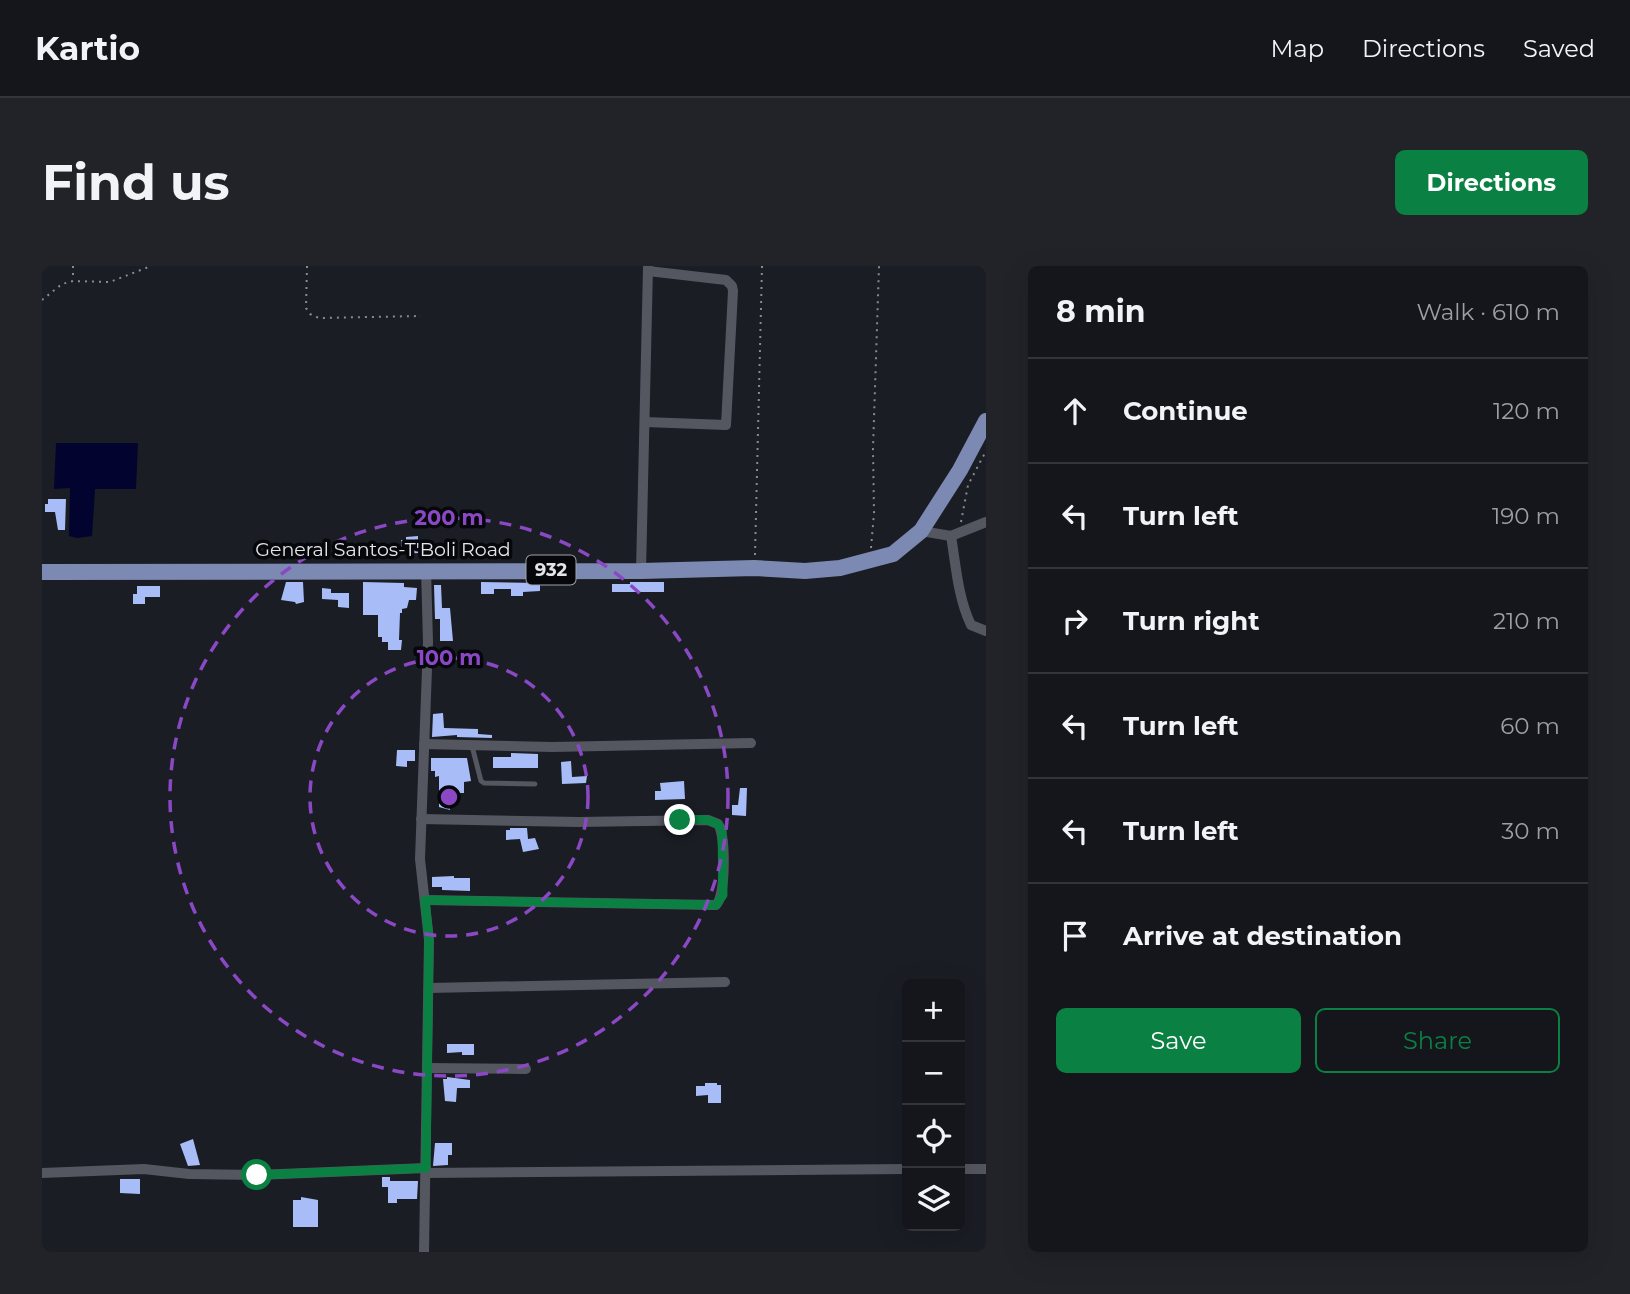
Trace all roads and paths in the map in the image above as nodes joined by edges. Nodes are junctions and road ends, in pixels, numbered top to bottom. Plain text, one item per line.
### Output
1 (73, 266) edge
2 (150, 266) edge
3 (307, 266) edge
4 (762, 266) edge
5 (879, 266) edge
6 (648, 269) edge
7 (73, 281) junction
8 (42, 300) edge
9 (421, 316) dead end
10 (986, 421) edge
11 (645, 422) junction
12 (986, 451) edge
13 (986, 522) edge
14 (920, 531) junction
15 (955, 535) junction
16 (870, 561) junction
17 (754, 568) junction
18 (426, 570) junction
19 (641, 571) junction
20 (42, 572) edge
21 (986, 631) edge
22 (751, 743) dead end
23 (424, 744) junction
24 (472, 746) junction
25 (535, 784) dead end
26 (421, 819) junction
27 (425, 900) junction
28 (725, 982) dead end
29 (429, 988) junction
30 (428, 1068) junction
31 (526, 1069) dead end
32 (986, 1168) edge
33 (902, 1169) edge
34 (965, 1169) edge
35 (426, 1170) junction
36 (42, 1173) edge
37 (424, 1252) edge

1 - 7 path
2 - 7 path
3 - 9 path
4 - 17 path
5 - 16 path
6 - 11 street
6 - 11 street
7 - 8 path
10 - 14 main road, General Santos-T'Boli Road / 932
11 - 19 street
12 - 15 path
13 - 15 street
14 - 15 street
14 - 16 main road, General Santos-T'Boli Road / 932
15 - 21 street
16 - 17 main road, General Santos-T'Boli Road / 932
17 - 19 main road, General Santos-T'Boli Road / 932
18 - 19 main road, General Santos-T'Boli Road / 932
18 - 20 main road, General Santos-T'Boli Road / 932
18 - 23 street
22 - 24 street
23 - 24 street
23 - 26 street
24 - 25 lane
26 - 27 street
26 - 27 street
27 - 29 street
28 - 29 street
29 - 30 street
30 - 31 street
30 - 35 street
32 - 34 street
33 - 35 street
35 - 36 street
35 - 37 street

